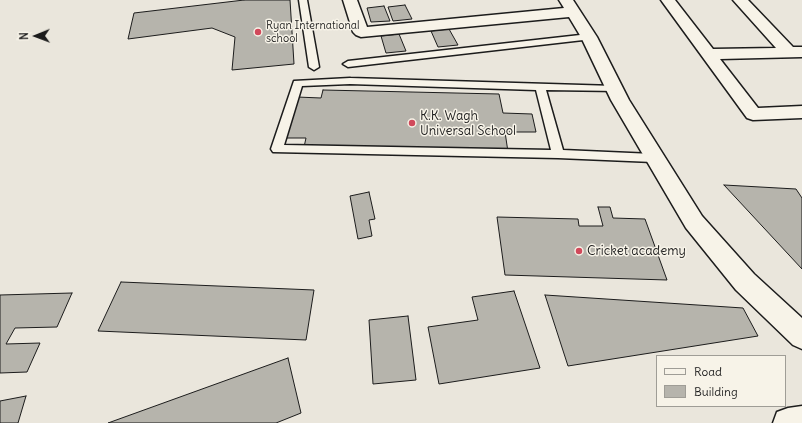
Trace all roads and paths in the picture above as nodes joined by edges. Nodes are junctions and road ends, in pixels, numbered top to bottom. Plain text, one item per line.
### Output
1 (303, 0) edge
2 (350, 0) edge
3 (668, 0) edge
4 (740, 0) edge
5 (569, 6) edge
6 (589, 38) junction
7 (795, 52) edge
8 (708, 54) junction
9 (348, 64) dead end
10 (314, 67) dead end
11 (540, 87) junction
12 (615, 89) junction
13 (802, 112) edge
14 (558, 154) junction
15 (653, 158) junction
16 (802, 336) edge
17 (802, 421) edge
18 (788, 423) edge

1 - 10 lane
2 - 5 street
3 - 8 street
4 - 7 street
5 - 6 street
6 - 9 lane
6 - 12 street
7 - 8 street
8 - 13 street
11 - 12 lane
11 - 14 lane
11 - 14 lane
12 - 15 street
14 - 15 lane
15 - 16 street
17 - 18 street

